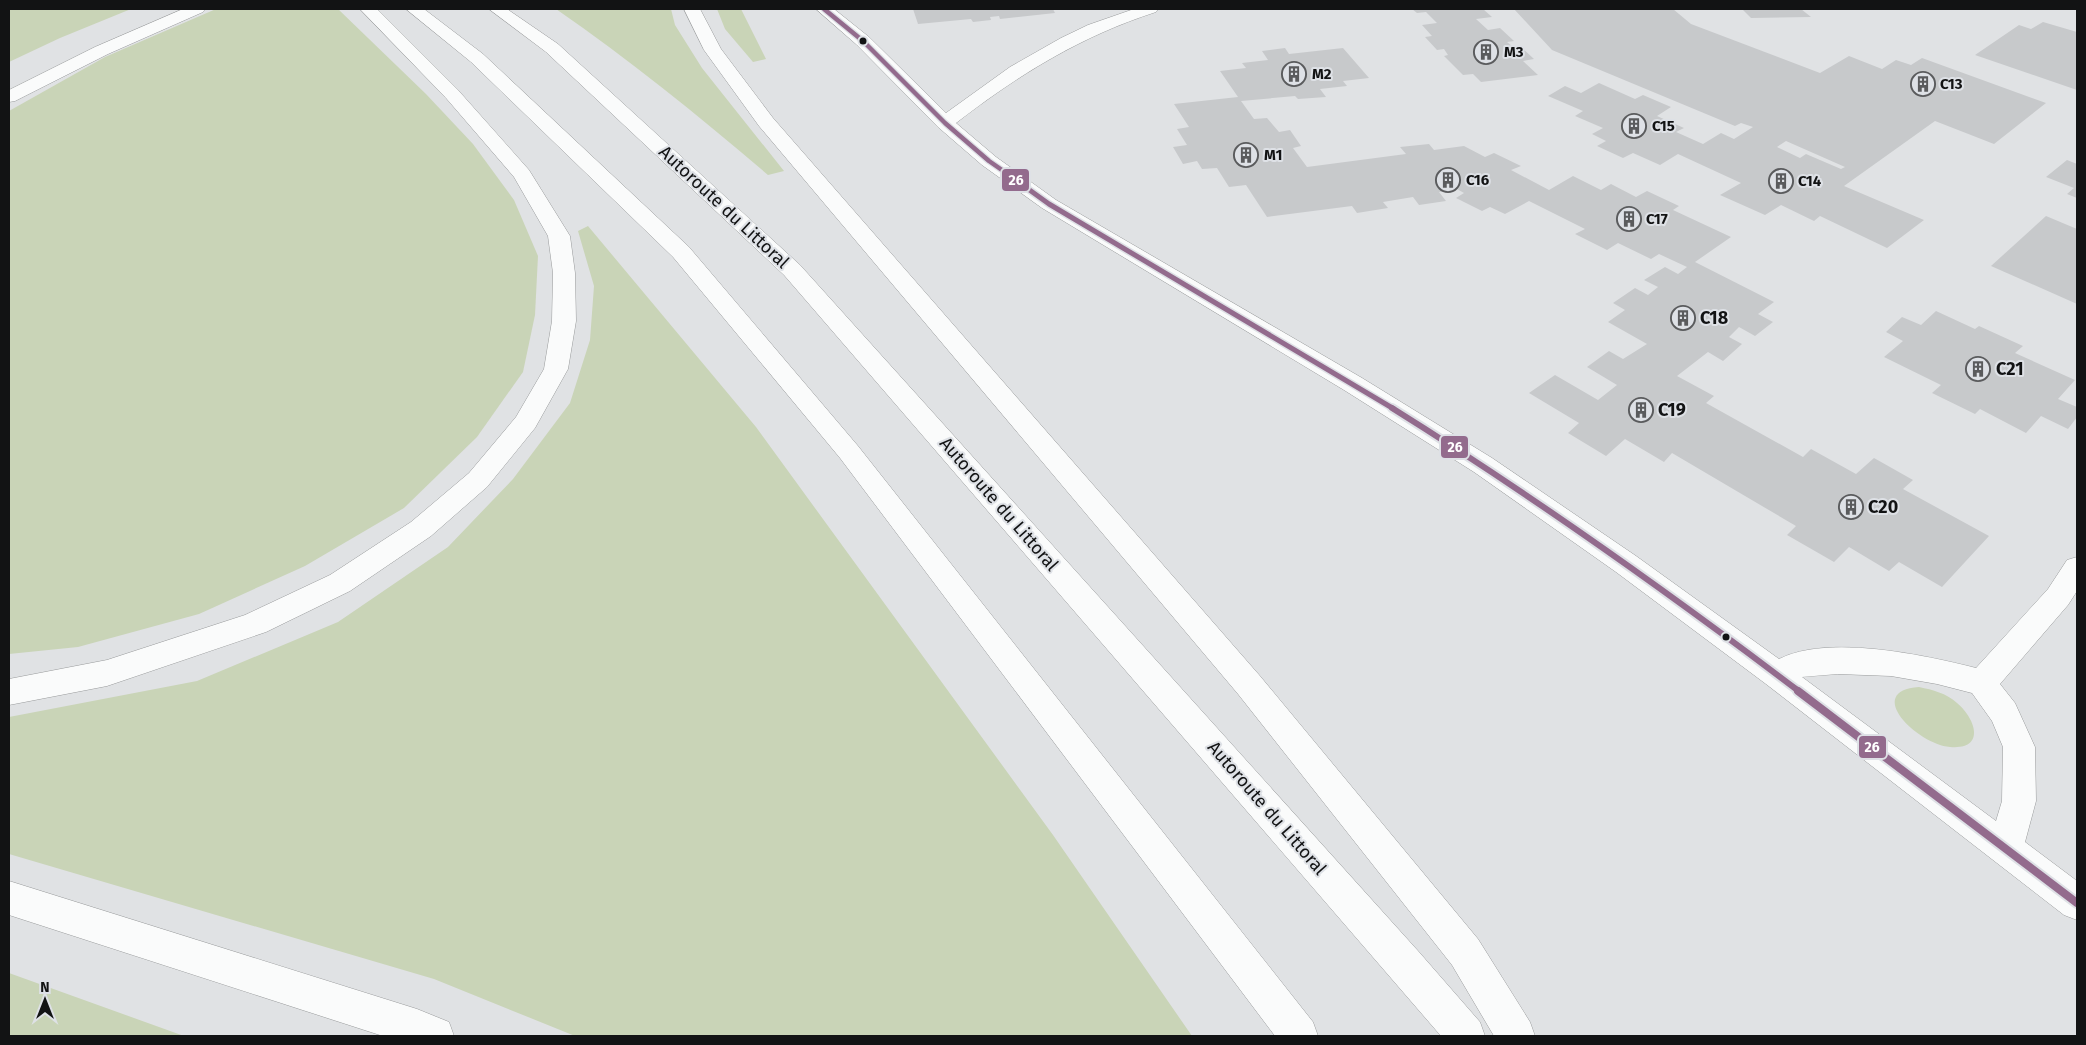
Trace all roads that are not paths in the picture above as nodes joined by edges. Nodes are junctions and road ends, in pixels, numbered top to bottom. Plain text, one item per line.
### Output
1 (159, 9) edge
2 (197, 9) edge
3 (368, 9) edge
4 (414, 9) edge
5 (497, 9) edge
6 (692, 9) edge
7 (824, 9) edge
8 (1150, 9) edge
9 (106, 31) dead end
10 (9, 97) edge
11 (944, 123) junction
12 (2077, 568) edge
13 (1777, 675) junction
14 (1982, 683) junction
15 (9, 692) edge
16 (2006, 847) junction
17 (9, 898) edge
18 (2077, 903) edge
19 (435, 1036) edge
20 (1299, 1036) edge
21 (1466, 1036) edge
22 (1516, 1036) edge

1 - 9 main road
2 - 10 main road
3 - 15 main road
4 - 20 main road
5 - 21 main road, Autoroute du Littoral
6 - 22 main road
7 - 11 main road
8 - 11 main road
11 - 13 main road
12 - 14 main road
13 - 14 main road
13 - 16 main road
14 - 16 main road
16 - 18 main road
17 - 19 main road

